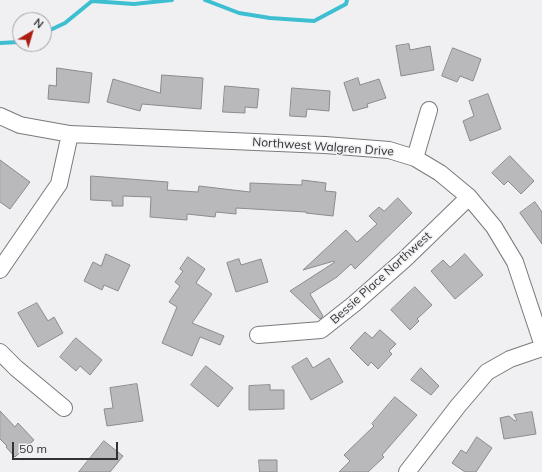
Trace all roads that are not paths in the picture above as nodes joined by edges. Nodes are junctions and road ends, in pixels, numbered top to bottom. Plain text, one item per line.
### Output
1 (429, 110) dead end
2 (0, 116) edge
3 (70, 134) junction
4 (415, 158) junction
5 (469, 197) junction
6 (0, 270) edge
7 (258, 335) dead end
8 (542, 343) edge
9 (542, 348) edge
10 (0, 352) edge
11 (64, 408) dead end
12 (407, 472) edge

1 - 4 street
2 - 3 street, Northwest Walgren Drive
3 - 4 street, Northwest Walgren Drive
3 - 6 street
4 - 5 street, Northwest Walgren Drive
5 - 7 street, Bessie Place Northwest
5 - 8 street, Northwest Walgren Drive
9 - 12 street
10 - 11 street

